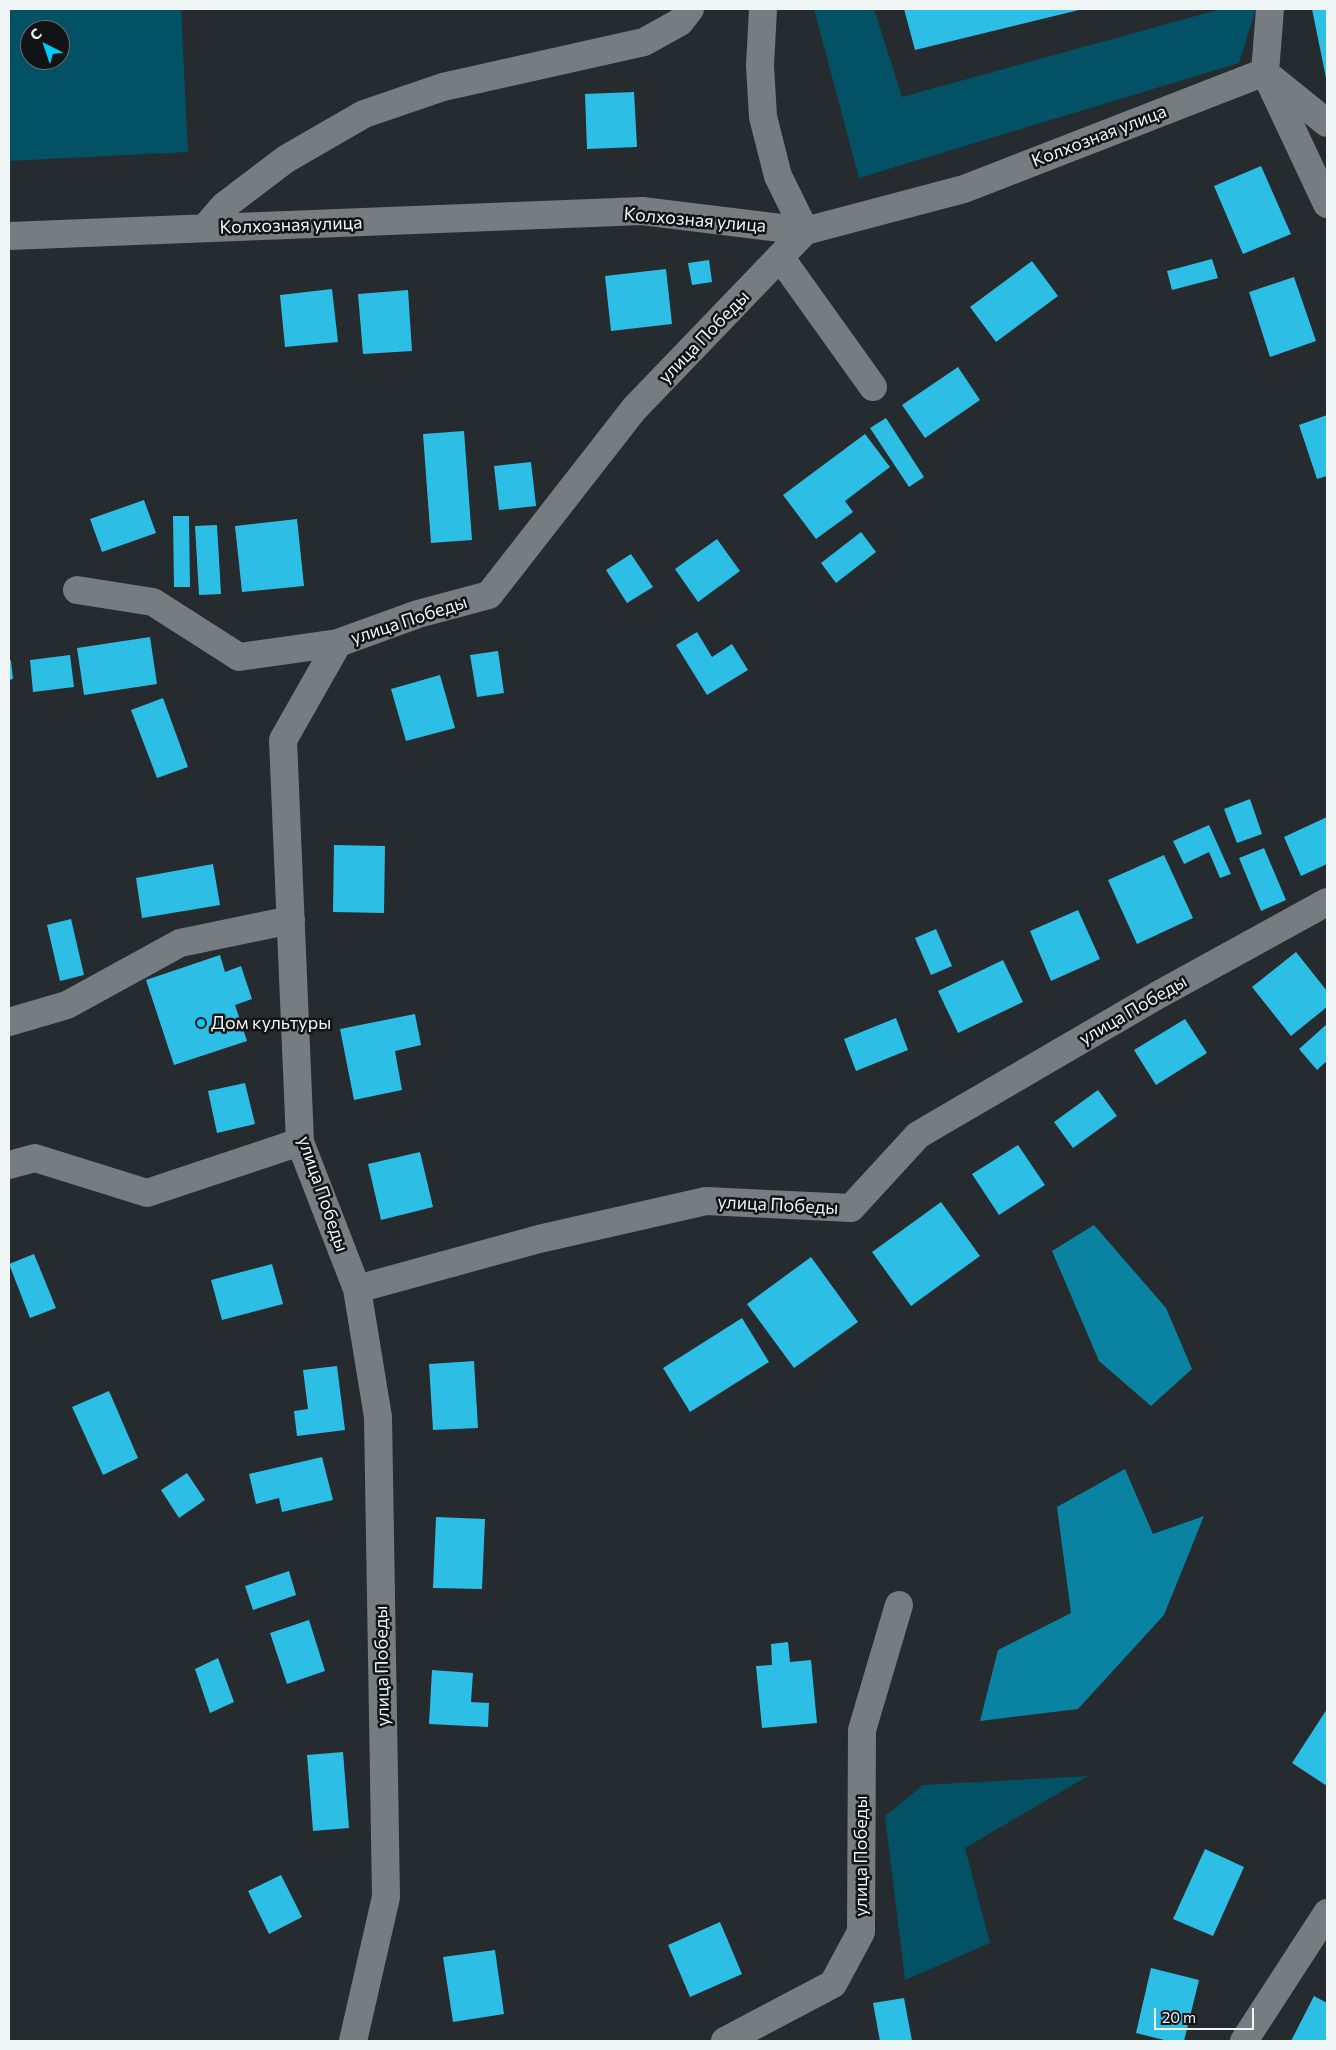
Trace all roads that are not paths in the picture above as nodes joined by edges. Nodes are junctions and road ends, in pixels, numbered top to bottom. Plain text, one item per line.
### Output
1 (690, 9) edge
2 (763, 9) edge
3 (1270, 9) edge
4 (1265, 72) junction
5 (1327, 123) edge
6 (1327, 204) edge
7 (205, 228) junction
8 (805, 231) junction
9 (9, 236) edge
10 (780, 257) junction
11 (873, 387) dead end
12 (77, 590) dead end
13 (338, 643) junction
14 (1327, 902) edge
15 (292, 920) junction
16 (9, 1022) edge
17 (300, 1142) junction
18 (9, 1165) edge
19 (357, 1289) junction
20 (899, 1605) dead end
21 (1327, 1913) edge
22 (353, 2041) edge
23 (725, 2041) edge
24 (1244, 2041) edge

1 - 7 street
2 - 8 street
3 - 4 street
4 - 5 street
4 - 6 street
4 - 8 street, Колхозная улица
7 - 8 street, Колхозная улица
7 - 9 street, Колхозная улица
8 - 10 street, улица Победы
10 - 11 street
10 - 13 street, улица Победы
12 - 13 street
13 - 15 street, улица Победы
14 - 19 street, улица Победы
15 - 16 street
15 - 17 street, улица Победы
17 - 18 street
17 - 19 street, улица Победы
19 - 22 street, улица Победы
20 - 23 street, улица Победы
21 - 24 street

